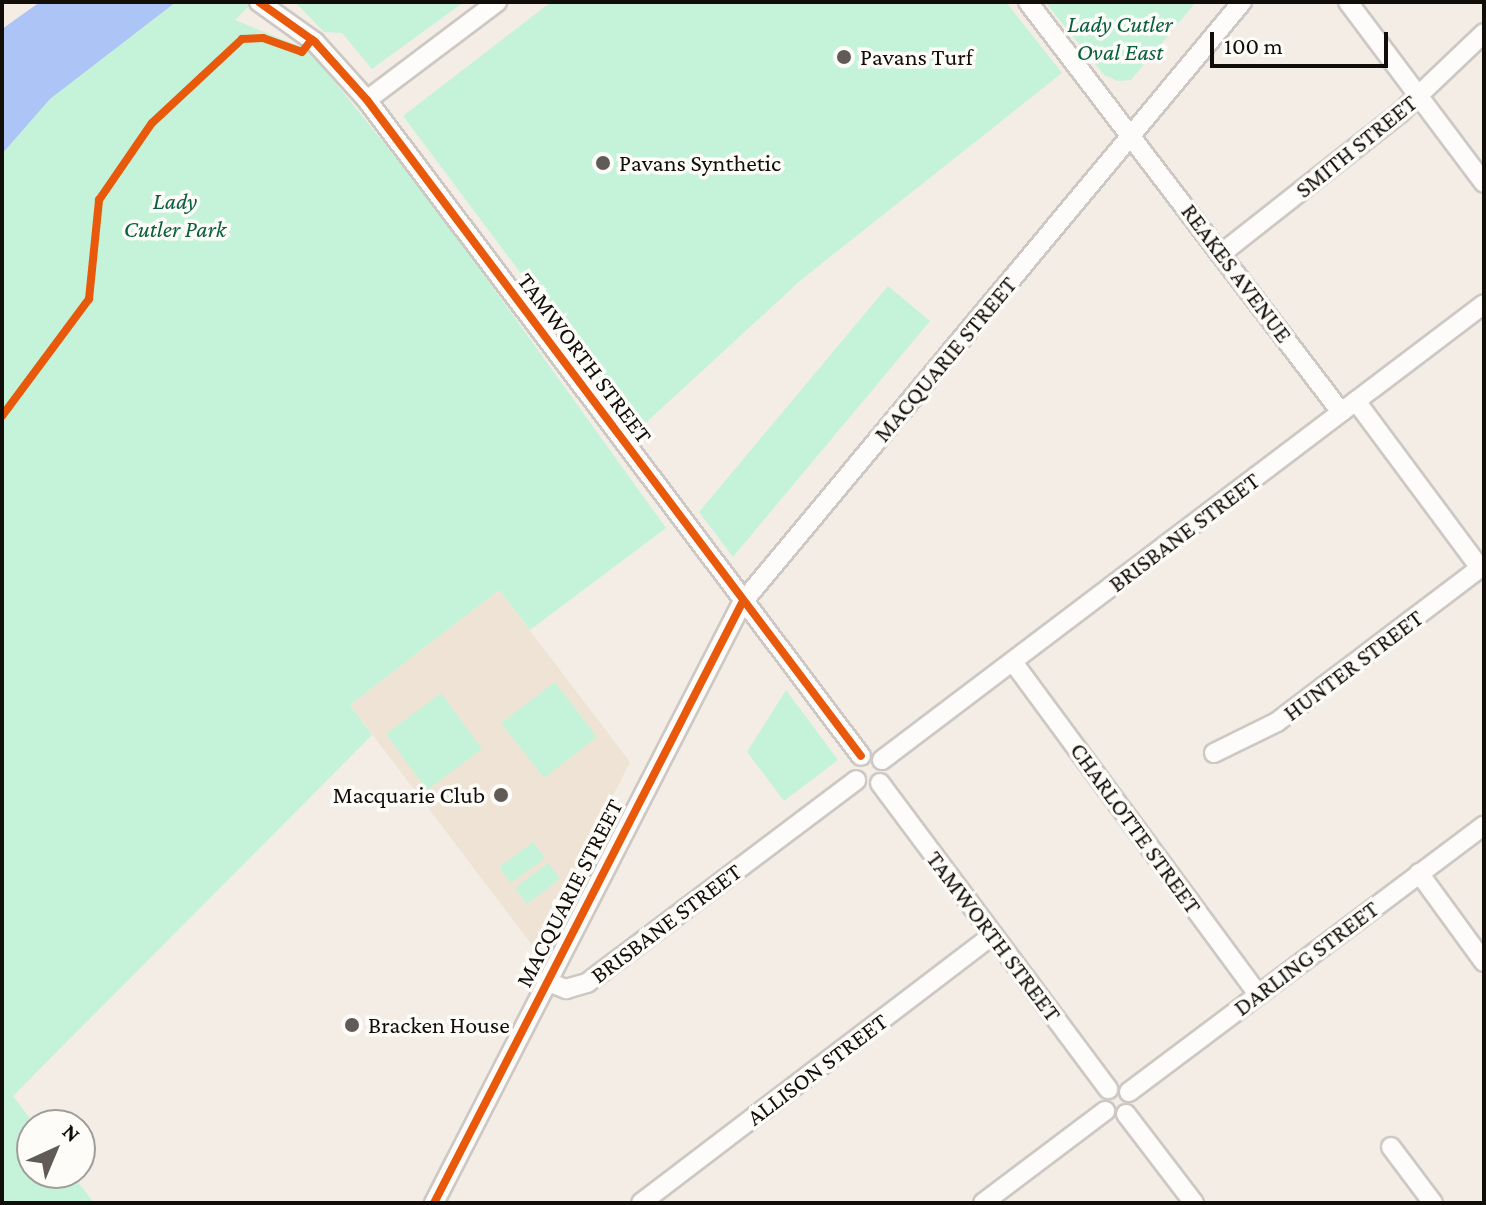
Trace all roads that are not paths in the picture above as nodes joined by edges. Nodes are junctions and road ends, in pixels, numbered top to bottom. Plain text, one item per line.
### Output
1 (259, 2) edge
2 (497, 2) edge
3 (1028, 2) edge
4 (1242, 2) edge
5 (1348, 2) edge
6 (1484, 33) edge
7 (1420, 95) junction
8 (367, 100) junction
9 (1132, 133) junction
10 (1484, 183) edge
11 (1222, 253) junction
12 (1484, 304) edge
13 (1349, 406) junction
14 (1482, 566) edge
15 (742, 603) junction
16 (1013, 662) junction
17 (1214, 753) dead end
18 (861, 756) junction
19 (882, 760) junction
20 (856, 780) junction
21 (880, 783) junction
22 (1484, 825) edge
23 (1419, 873) junction
24 (993, 935) junction
25 (1484, 962) edge
26 (546, 981) junction
27 (1258, 994) junction
28 (1108, 1089) junction
29 (1129, 1092) junction
30 (1105, 1111) junction
31 (1126, 1114) junction
32 (1391, 1147) dead end
33 (434, 1203) edge
34 (641, 1203) edge
35 (983, 1203) edge
36 (1194, 1203) edge
37 (1433, 1203) edge

1 - 8 street, TAMWORTH STREET
2 - 8 street
3 - 9 street, REAKES AVENUE
4 - 9 street, MACQUARIE STREET
5 - 7 street
6 - 7 street, SMITH STREET
7 - 10 street
7 - 11 street, SMITH STREET
8 - 15 street, TAMWORTH STREET
9 - 11 street, REAKES AVENUE
9 - 15 street, MACQUARIE STREET
11 - 13 street, REAKES AVENUE
12 - 13 street, BRISBANE STREET
13 - 14 street, REAKES AVENUE
13 - 16 street, BRISBANE STREET
14 - 17 street, HUNTER STREET
15 - 18 street, TAMWORTH STREET
15 - 26 street, MACQUARIE STREET
16 - 19 street, BRISBANE STREET
16 - 27 street, CHARLOTTE STREET
18 - 19 street
18 - 20 street
19 - 21 street
20 - 21 street
20 - 26 street, BRISBANE STREET
21 - 24 street, TAMWORTH STREET
22 - 23 street, DARLING STREET
23 - 25 street
23 - 27 street, DARLING STREET
24 - 28 street, TAMWORTH STREET
24 - 34 street, ALLISON STREET
26 - 33 street, MACQUARIE STREET
27 - 29 street, DARLING STREET
28 - 29 street
28 - 30 street
29 - 31 street
30 - 31 street
30 - 35 street
31 - 36 street
32 - 37 street

